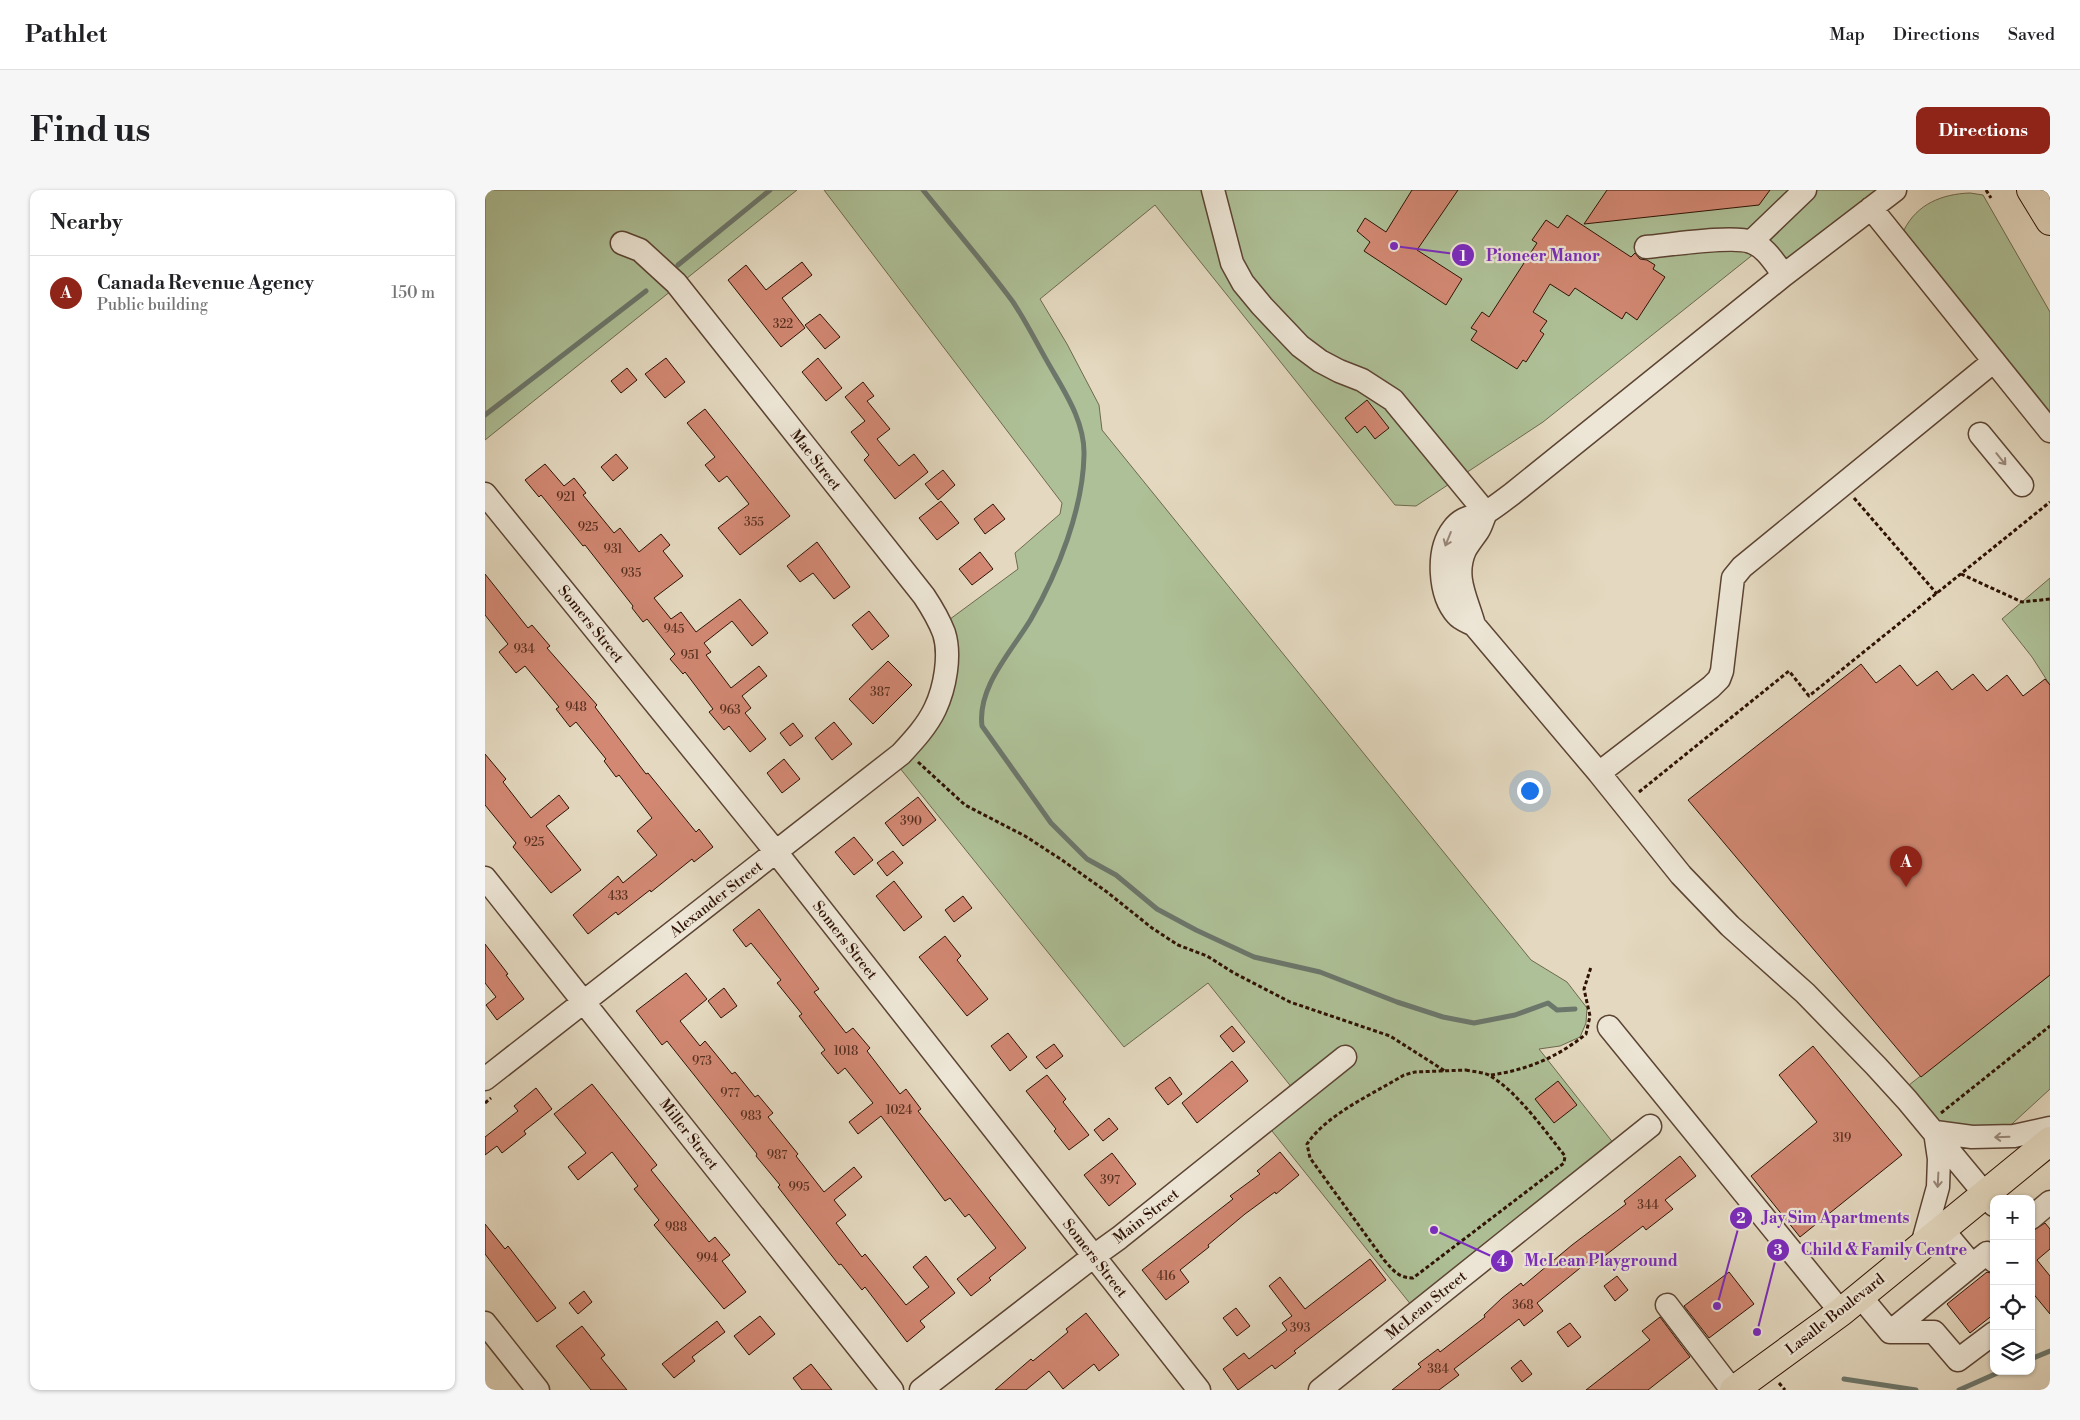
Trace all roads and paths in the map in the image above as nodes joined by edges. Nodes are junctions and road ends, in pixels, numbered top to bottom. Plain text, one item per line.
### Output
1 (1213, 190) edge
2 (1805, 190) edge
3 (1895, 190) edge
4 (1986, 190) edge
5 (2031, 190) edge
6 (1991, 198) dead end
7 (1871, 208) junction
8 (2050, 221) edge
9 (1751, 242) junction
10 (622, 243) dead end
11 (1646, 247) dead end
12 (1784, 275) junction
13 (1994, 361) junction
14 (2050, 431) edge
15 (1980, 434) dead end
16 (2022, 485) dead end
17 (485, 494) edge
18 (1851, 494) dead end
19 (2050, 502) edge
20 (1486, 513) junction
21 (1961, 574) junction
22 (1937, 594) junction
23 (2050, 599) edge
24 (935, 709) joint
25 (905, 750) junction
26 (1599, 773) junction
27 (1624, 804) junction
28 (776, 852) junction
29 (485, 878) edge
30 (1591, 967) dead end
31 (584, 1001) junction
32 (2050, 1026) edge
33 (1609, 1027) dead end
34 (1345, 1057) dead end
35 (1445, 1071) junction
36 (1491, 1075) junction
37 (485, 1078) edge
38 (1650, 1126) dead end
39 (1931, 1128) junction
40 (2050, 1139) edge
41 (1995, 1195) edge
42 (1990, 1200) edge
43 (2050, 1202) edge
44 (2035, 1215) edge
45 (1932, 1237) junction
46 (1094, 1256) junction
47 (1987, 1257) edge
48 (1850, 1304) junction
49 (1667, 1305) dead end
50 (485, 1323) edge
51 (1890, 1332) junction
52 (1990, 1336) edge
53 (538, 1390) edge
54 (892, 1390) edge
55 (921, 1390) edge
56 (1199, 1390) edge
57 (1320, 1390) edge
58 (1733, 1390) edge

1 - 20 street
2 - 9 street
3 - 7 street
4 - 6 path
5 - 8 main road
7 - 12 street
7 - 13 street
9 - 11 street
9 - 12 street
10 - 24 street, Mae Street
12 - 20 street
13 - 14 street
13 - 26 street
15 -> 16 street
17 - 28 street, Somers Street
18 - 22 path
19 - 21 path
20 - 26 street
21 - 22 path
21 - 23 path
22 - 27 path
24 - 25 street, Alexander Street
25 - 28 street, Alexander Street
25 - 35 path
26 - 27 street
27 - 39 street
28 - 31 street, Alexander Street
28 - 46 street, Somers Street
29 - 31 street, Miller Street
30 - 36 path
31 - 37 street, Alexander Street
31 - 54 street, Miller Street
32 - 39 path
33 - 48 street
34 - 46 street, Main Street
35 - 36 path
35 - 36 path
38 - 57 street, McLean Street
40 -> 39 street
39 - 42 street
39 -> 45 street
40 - 41 main road, Lasalle Boulevard
42 - 45 main road, Lasalle Boulevard
43 - 44 street
45 - 47 street
45 - 48 main road, Lasalle Boulevard
46 - 55 street, Main Street
46 - 56 street, Somers Street
47 - 51 street
48 - 51 street
48 - 58 main road, Lasalle Boulevard
49 - 58 street
50 - 53 street
51 - 52 street

